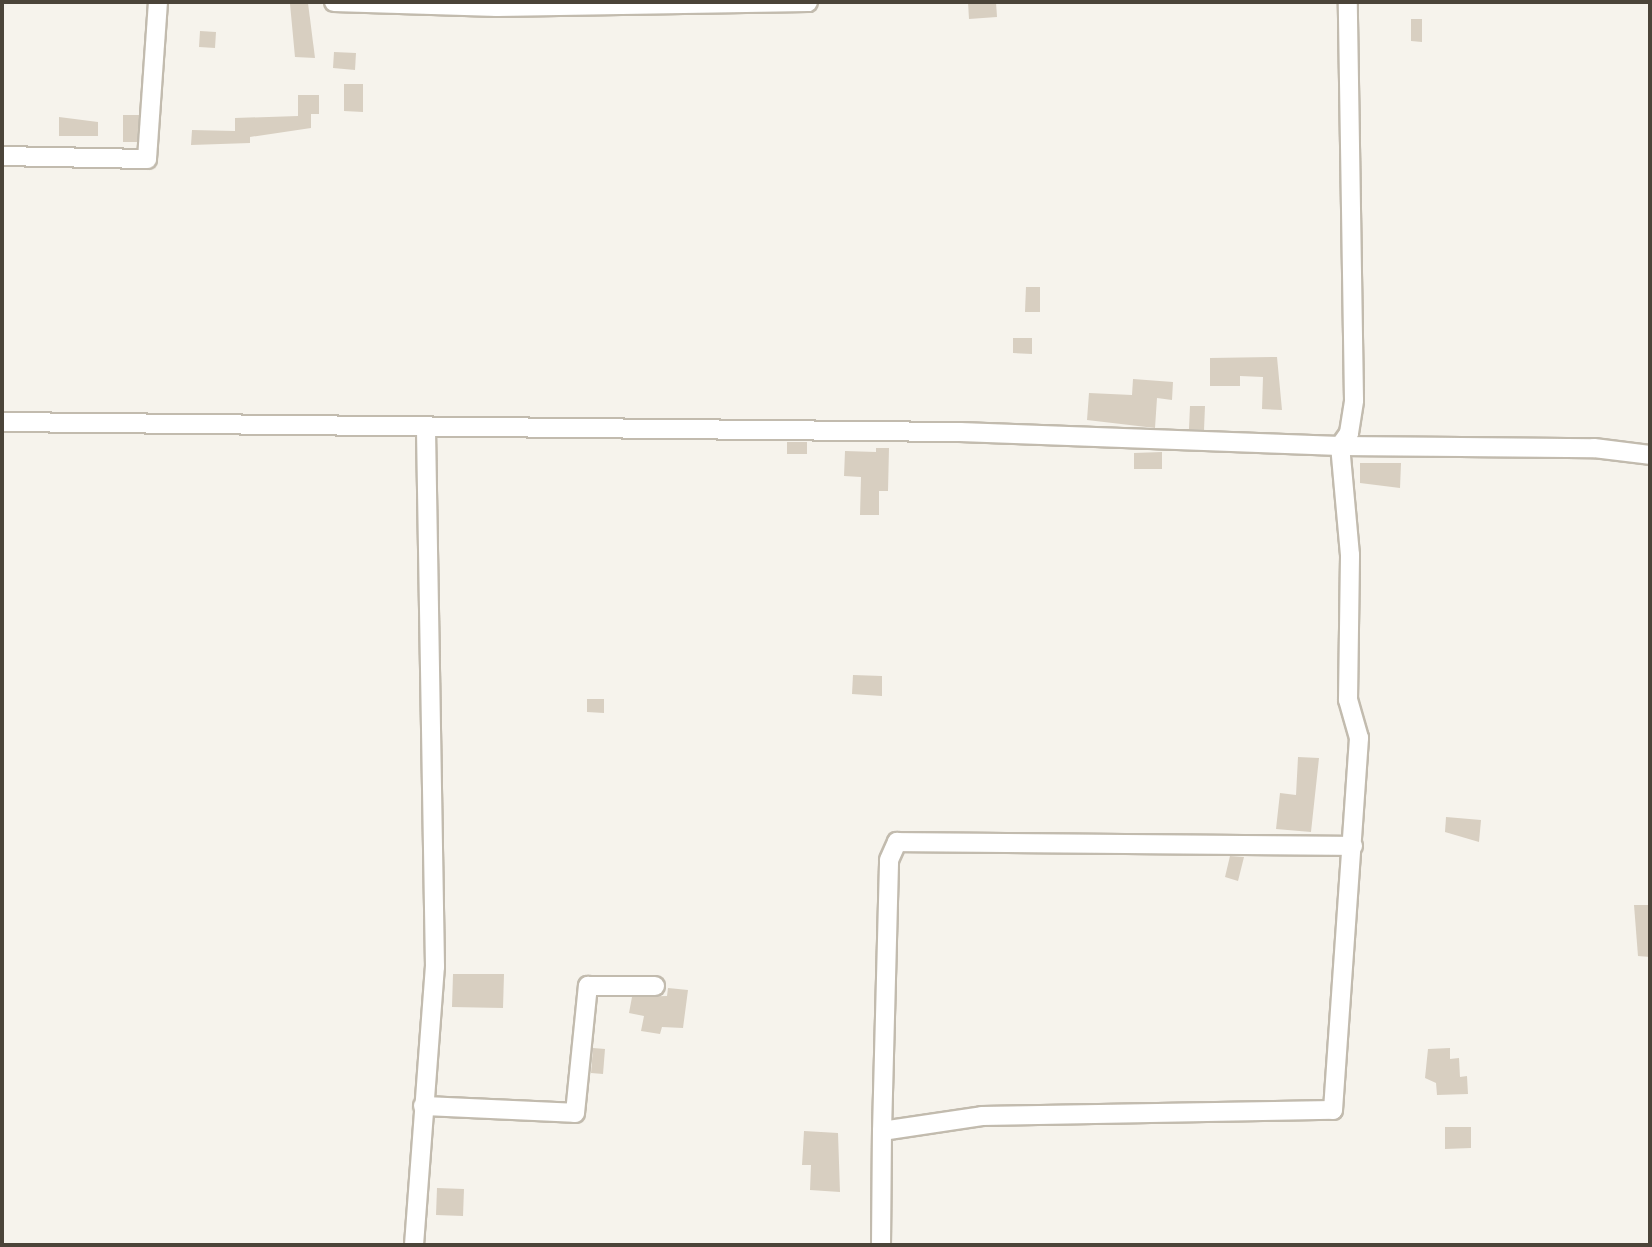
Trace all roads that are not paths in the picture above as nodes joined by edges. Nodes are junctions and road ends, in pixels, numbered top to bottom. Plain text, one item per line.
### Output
1 (158, 2) edge
2 (334, 2) edge
3 (808, 2) edge
4 (1348, 2) edge
5 (2, 156) edge
6 (2, 422) edge
7 (426, 429) junction
8 (1340, 446) junction
9 (1650, 455) edge
10 (1353, 846) junction
11 (655, 986) dead end
12 (423, 1106) junction
13 (882, 1131) junction
14 (414, 1245) edge
15 (881, 1245) edge

1 - 5 street
2 - 3 street
4 - 8 street
6 - 7 street
7 - 8 street
7 - 12 street
8 - 9 street
8 - 10 street
10 - 13 street
10 - 13 street
11 - 12 street
12 - 14 street
13 - 15 street

